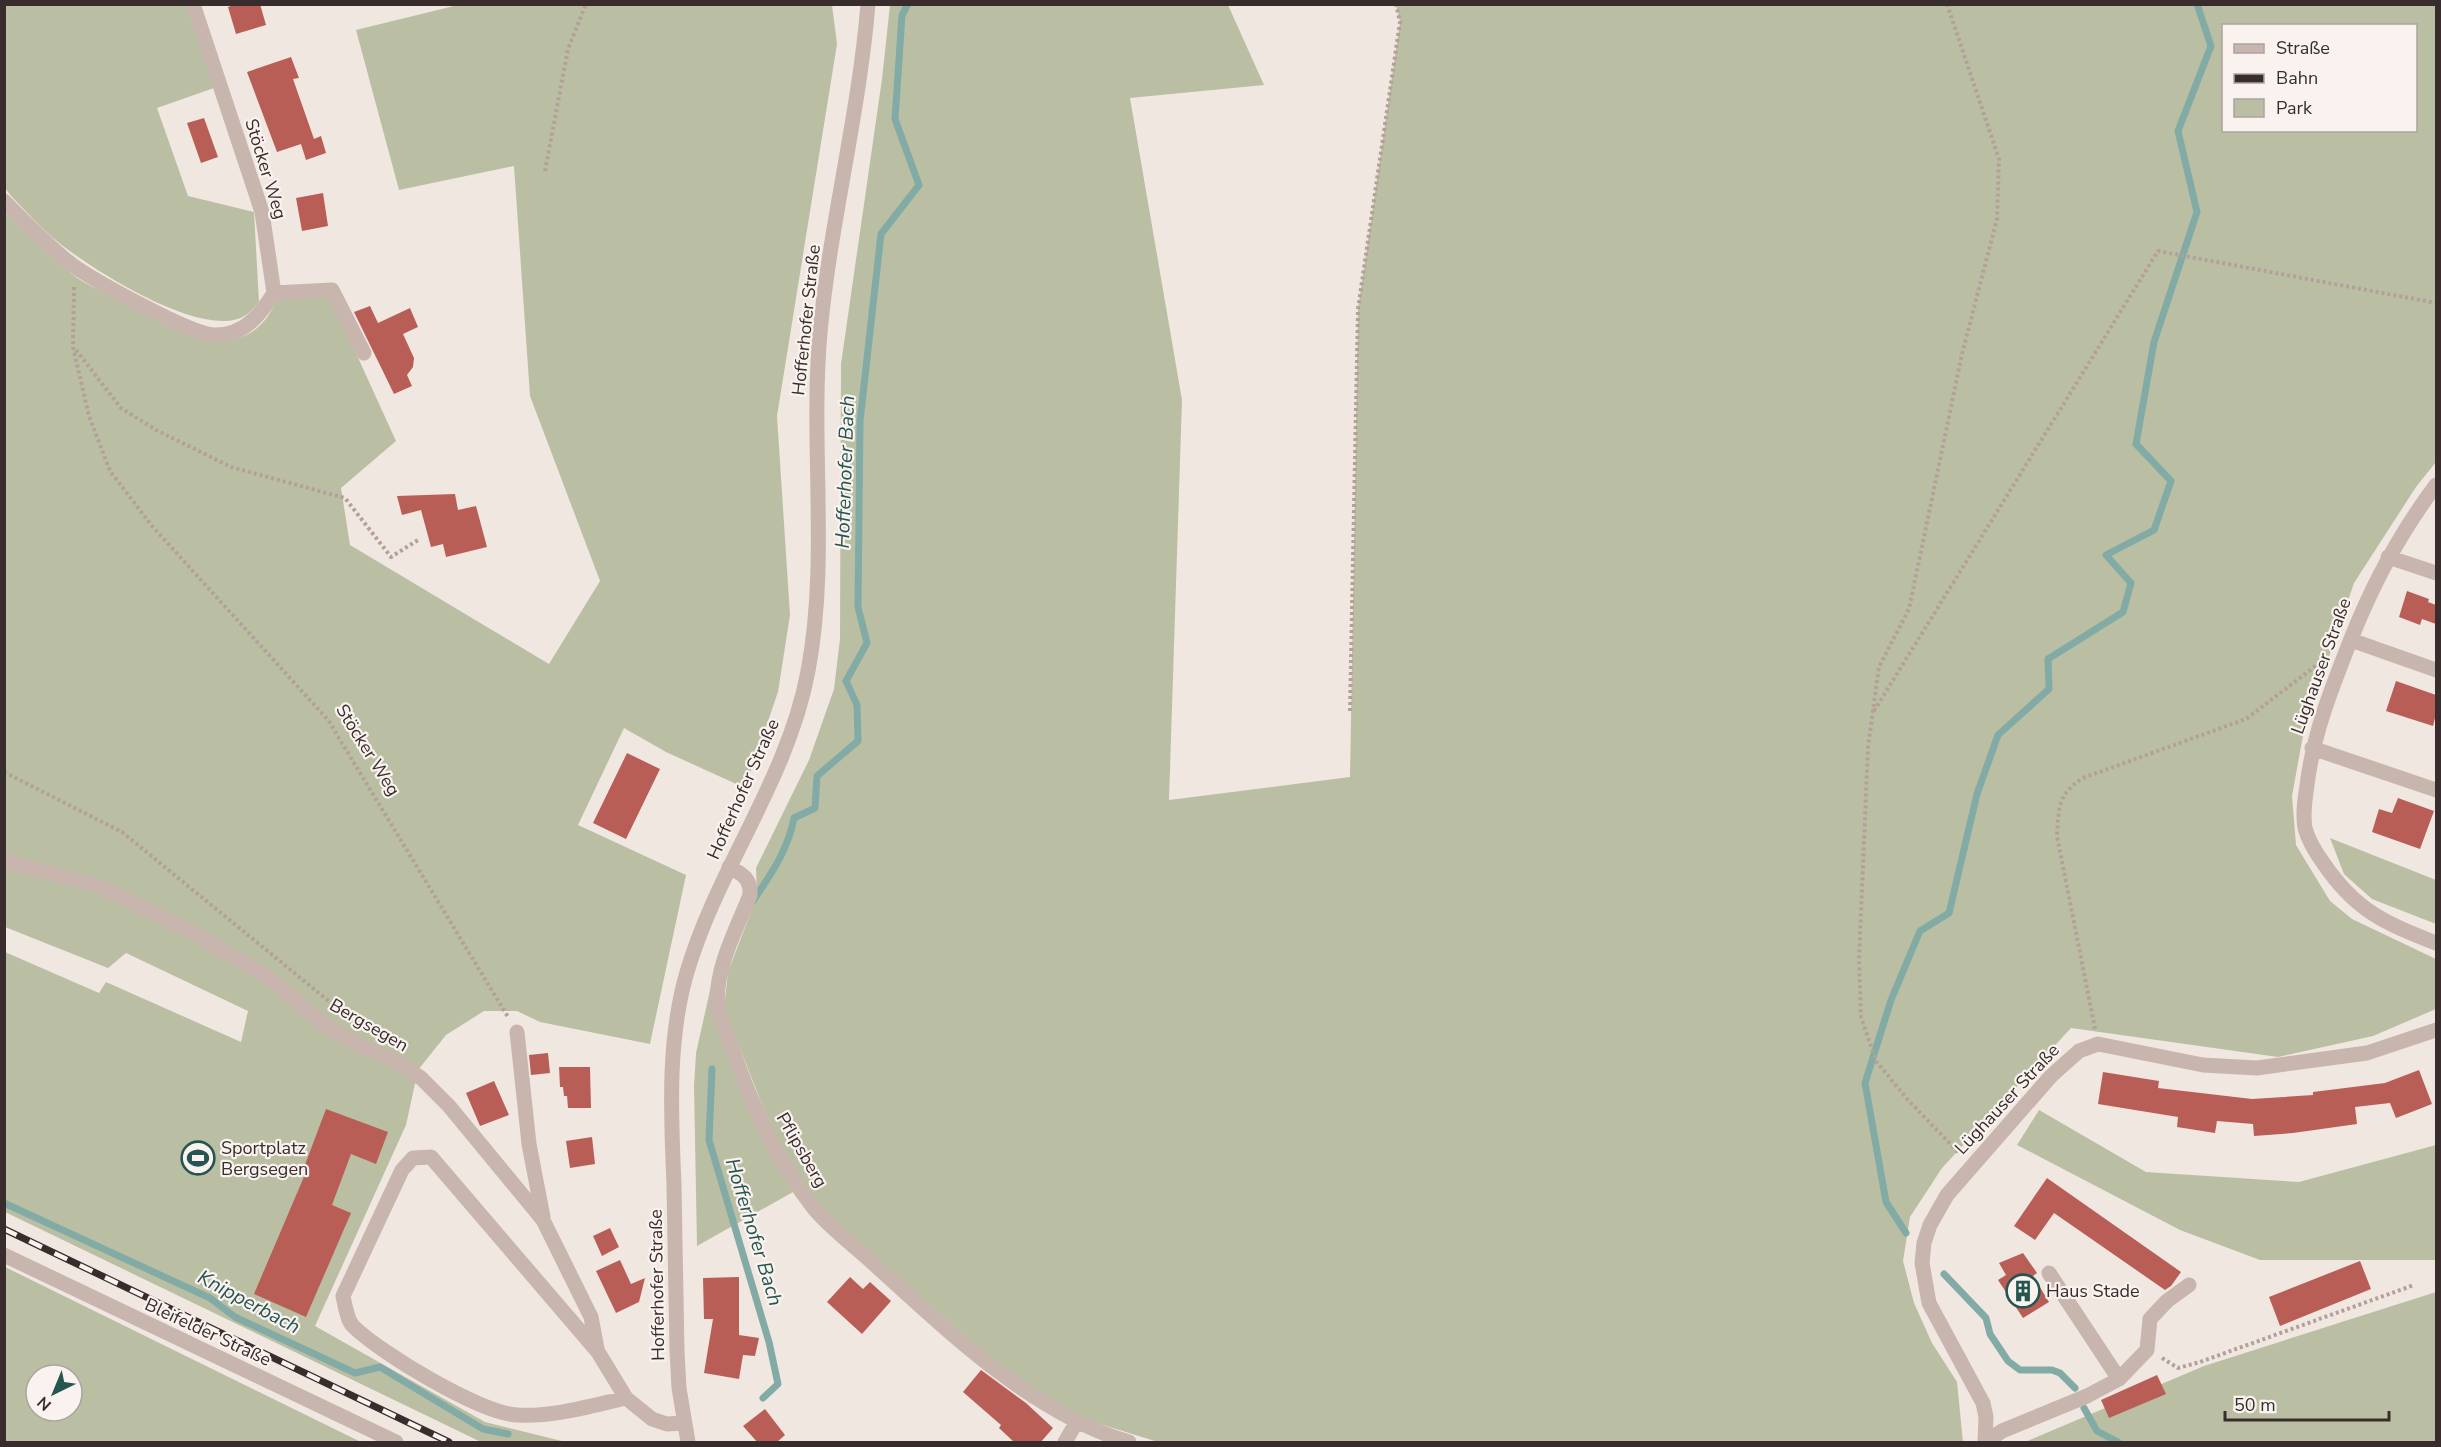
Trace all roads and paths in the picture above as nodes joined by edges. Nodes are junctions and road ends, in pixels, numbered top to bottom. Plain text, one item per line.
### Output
1 (193, 4) edge
2 (586, 4) edge
3 (868, 4) edge
4 (1396, 4) edge
5 (1947, 4) edge
6 (545, 171) dead end
7 (4, 201) edge
8 (73, 265) junction
9 (274, 293) junction
10 (2436, 303) edge
11 (74, 347) junction
12 (364, 353) dead end
13 (2436, 485) edge
14 (418, 540) dead end
15 (2388, 557) junction
16 (2436, 573) edge
17 (2351, 640) junction
18 (2322, 662) dead end
19 (2436, 670) edge
20 (1350, 711) dead end
21 (1872, 714) junction
22 (2312, 748) junction
23 (4, 772) edge
24 (2436, 790) edge
25 (4, 861) edge
26 (729, 867) junction
27 (2436, 943) edge
28 (355, 1023) dead end
29 (2436, 1030) edge
30 (517, 1032) joint
31 (2097, 1044) junction
32 (1971, 1166) junction
33 (543, 1220) junction
34 (4, 1255) edge
35 (2049, 1273) dead end
36 (2189, 1285) dead end
37 (2414, 1285) dead end
38 (2147, 1350) junction
39 (598, 1352) junction
40 (2119, 1379) junction
41 (626, 1398) junction
42 (683, 1423) junction
43 (1076, 1423) junction
44 (395, 1442) edge
45 (1985, 1442) edge
46 (688, 1443) edge
47 (1065, 1443) edge
48 (1129, 1443) edge

1 - 9 street, Stöcker Weg
2 - 6 path
3 - 26 street, Hofferhofer Straße
4 - 20 path
5 - 21 path
7 - 8 street
8 - 9 street
8 - 11 path, Stöcker Weg
9 - 12 street
10 - 21 path
11 - 14 path
11 - 30 path, Stöcker Weg
13 - 15 street, Lüghauser Straße
15 - 16 street
15 - 17 street, Lüghauser Straße
17 - 19 street
17 - 22 street, Lüghauser Straße
18 - 31 path
21 - 32 path
22 - 24 street
22 - 27 street, Lüghauser Straße
23 - 28 path
25 - 33 street, Bergsegen
26 - 42 street, Hofferhofer Straße
26 - 43 street, Pflipsberg
29 - 31 street
30 - 33 street
31 - 32 street, Lüghauser Straße
32 - 45 street, Lüghauser Straße
33 - 39 street, Bergsegen
34 - 44 street, Bleifelder Straße
35 - 40 street
36 - 38 street
37 - 38 path
38 - 40 street
39 - 41 street, Bergsegen
39 - 41 street, Bergsegen
40 - 45 street
41 - 42 street, Bergsegen
42 - 46 street, Hofferhofer Straße
43 - 47 street
43 - 48 street, Pflipsberg

